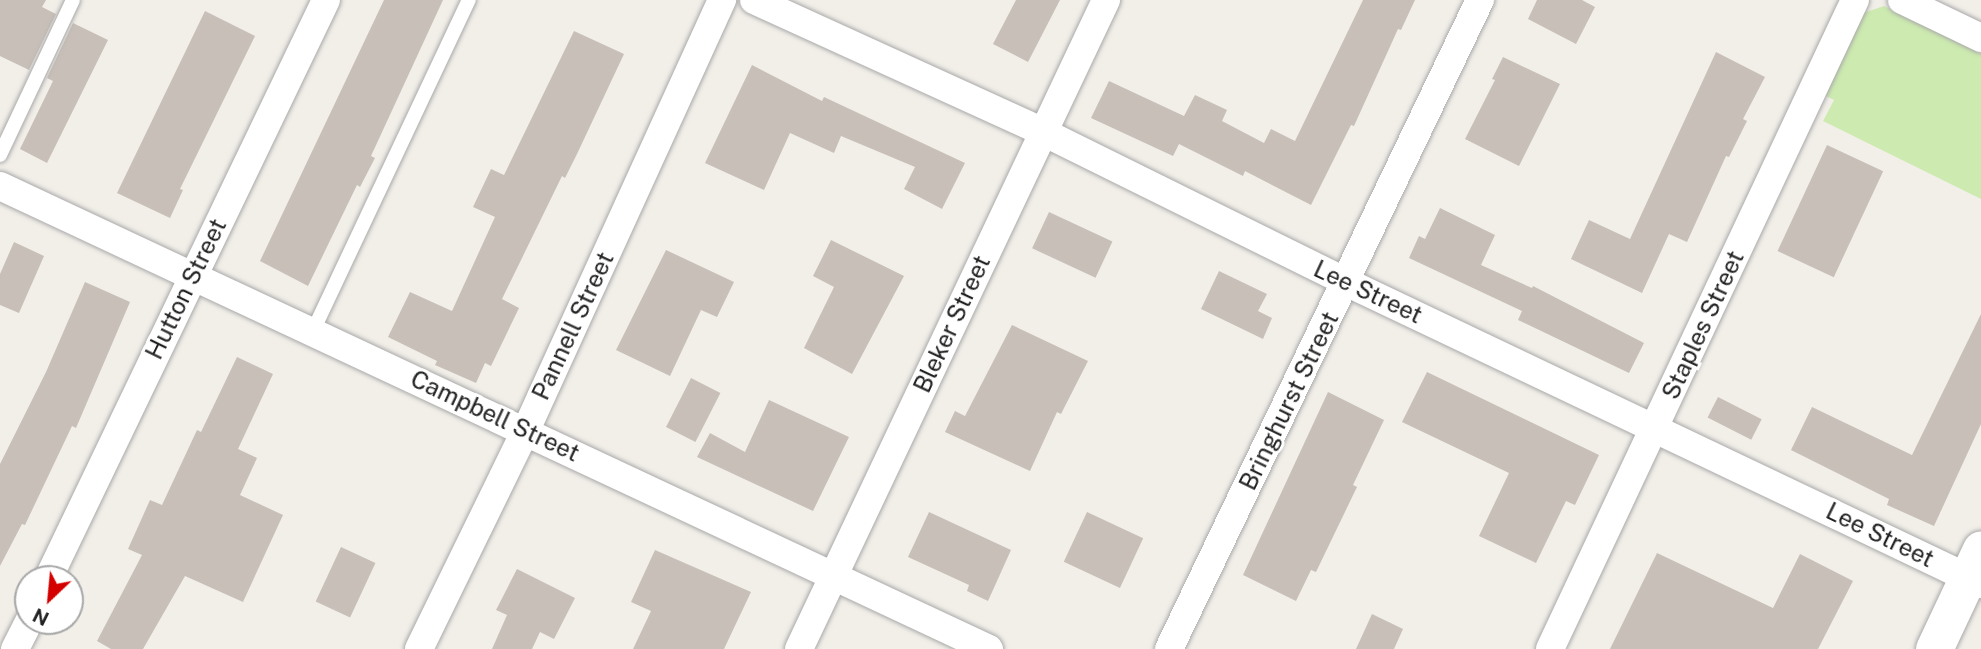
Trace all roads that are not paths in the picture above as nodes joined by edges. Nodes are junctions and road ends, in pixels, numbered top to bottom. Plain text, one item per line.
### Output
1 (73, 0) edge
2 (326, 0) edge
3 (469, 0) edge
4 (722, 0) edge
5 (754, 0) edge
6 (1106, 0) edge
7 (1480, 0) edge
8 (1855, 0) edge
9 (1902, 0) edge
10 (1981, 38) edge
11 (1043, 132) junction
12 (0, 155) edge
13 (0, 186) edge
14 (192, 276) junction
15 (1346, 282) junction
16 (313, 331) junction
17 (1655, 426) junction
18 (526, 430) junction
19 (55, 565) edge
20 (1977, 570) edge
21 (834, 575) junction
22 (419, 649) edge
23 (799, 649) edge
24 (989, 649) edge
25 (1168, 649) edge
26 (1550, 649) edge
27 (1934, 649) edge

1 - 12 lane
2 - 14 street, Hutton Street
3 - 16 lane
4 - 18 street, Pannell Street
5 - 11 street, Lee Street
6 - 11 street, Bleker Street
7 - 15 street, Bringhurst Street
8 - 17 street, Staples Street
9 - 10 street
11 - 15 street, Lee Street
11 - 21 street, Bleker Street
13 - 14 street, Campbell Street
14 - 16 street, Campbell Street
14 - 19 street, Hutton Street
15 - 17 street, Lee Street
15 - 25 street, Bringhurst Street
16 - 18 street, Campbell Street
17 - 20 street, Lee Street
17 - 26 street, Staples Street
18 - 21 street, Campbell Street
18 - 22 street, Pannell Street
20 - 27 street
21 - 23 street, Bleker Street
21 - 24 street, Campbell Street

